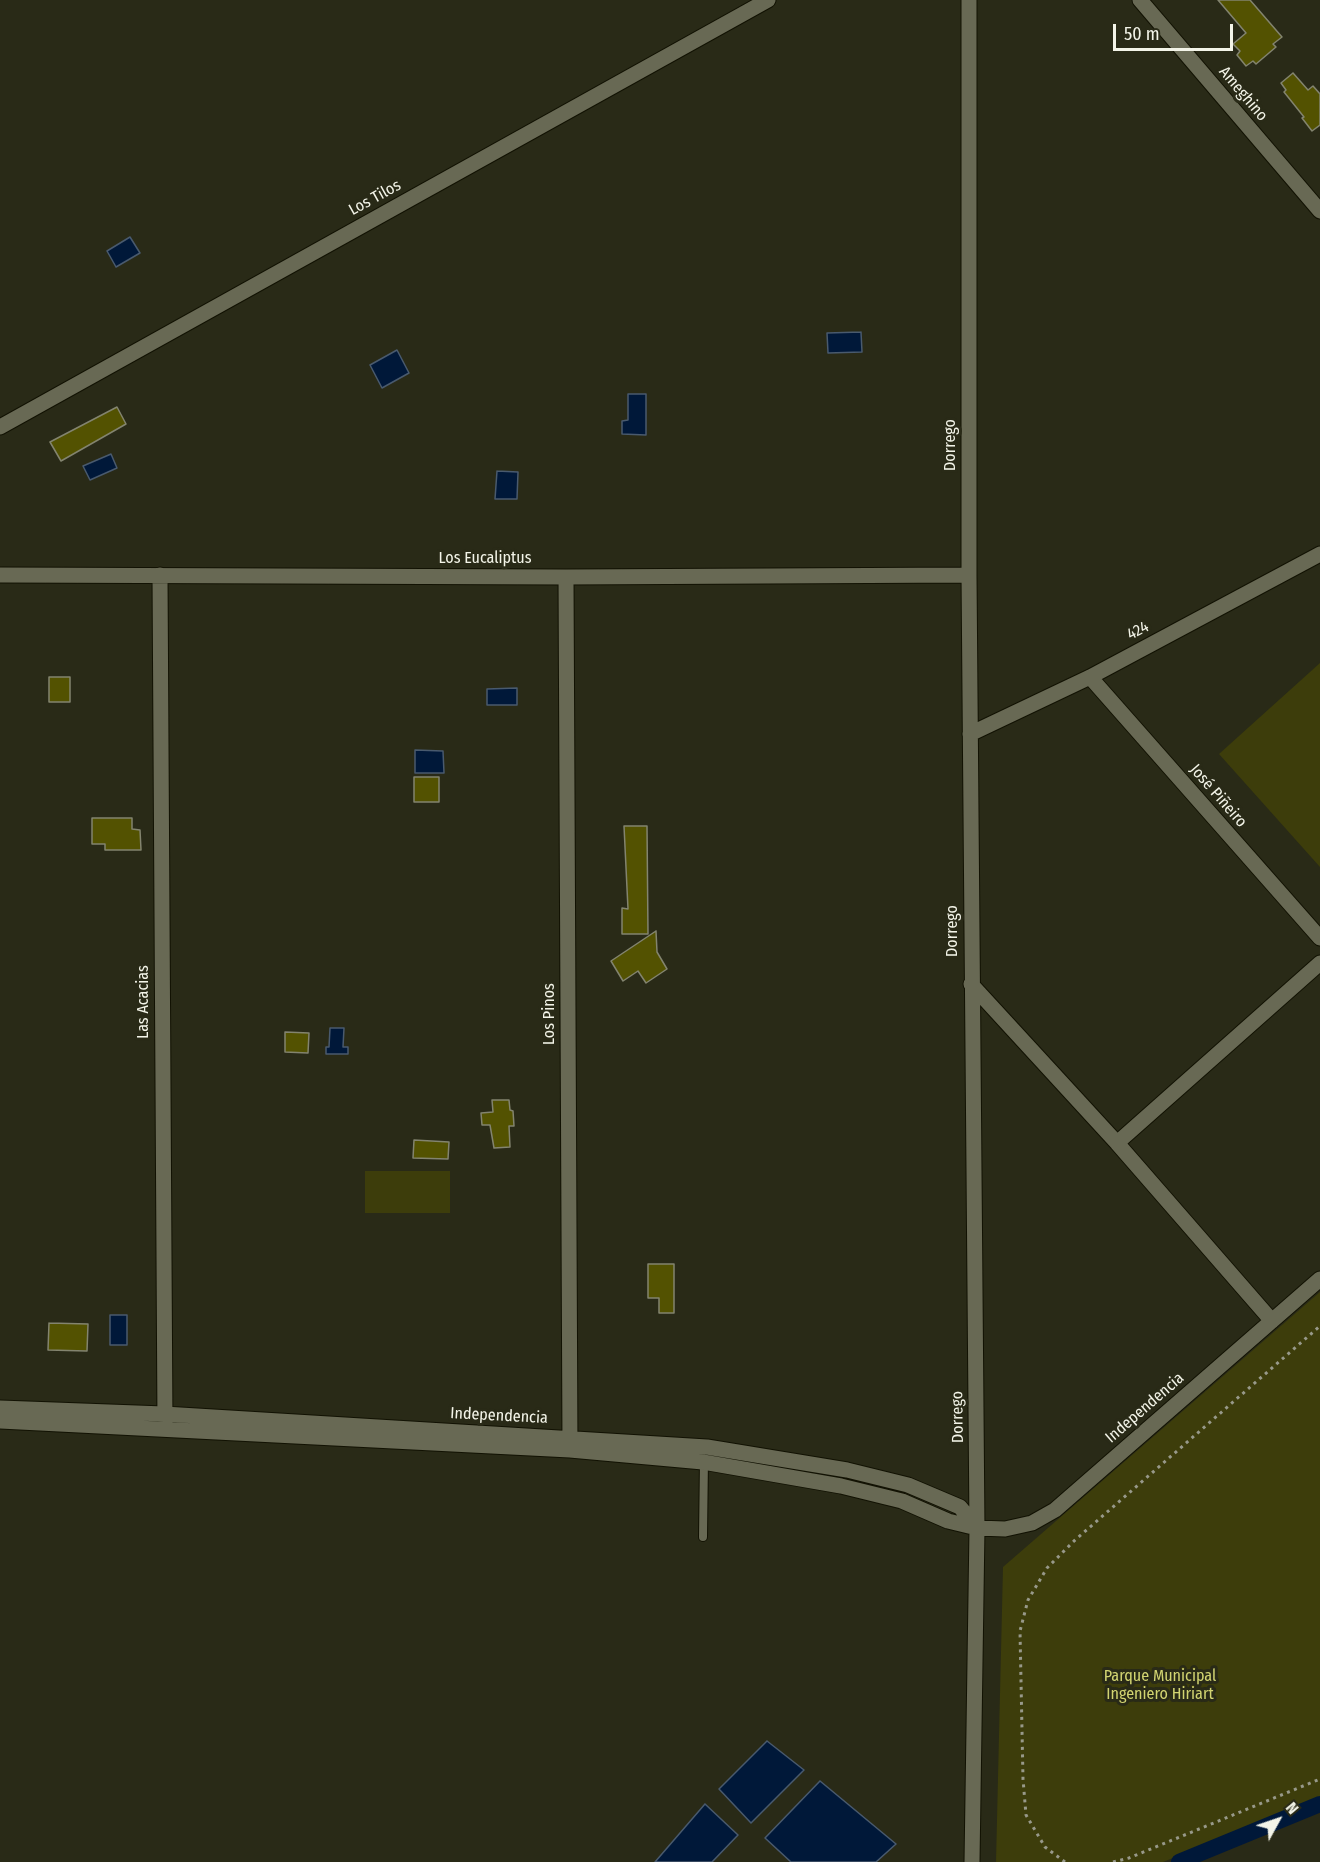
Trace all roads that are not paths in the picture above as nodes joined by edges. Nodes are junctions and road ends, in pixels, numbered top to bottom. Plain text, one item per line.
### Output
1 (768, 0) edge
2 (969, 0) edge
3 (1140, 0) edge
4 (1320, 211) edge
5 (0, 428) edge
6 (1320, 554) edge
7 (0, 574) edge
8 (160, 575) junction
9 (969, 575) junction
10 (566, 577) junction
11 (1090, 677) junction
12 (970, 734) junction
13 (1320, 938) edge
14 (1320, 963) edge
15 (971, 984) junction
16 (1116, 1143) junction
17 (1320, 1279) edge
18 (1272, 1321) junction
19 (0, 1408) edge
20 (0, 1421) edge
21 (165, 1421) junction
22 (570, 1444) junction
23 (705, 1455) junction
24 (977, 1528) junction
25 (703, 1537) dead end
26 (972, 1862) edge

1 - 5 street, Los Tilos
2 - 9 street, Dorrego
3 - 4 street, Ameghino
6 - 11 street, 424
7 - 8 street, Los Eucaliptus
8 - 10 street, Los Eucaliptus
8 - 21 street, Las Acacias
9 - 10 street, Los Eucaliptus
9 - 12 street, Dorrego
10 - 22 street, Los Pinos
11 - 12 street, 424
11 - 13 street, José Piñeiro
12 - 15 street, Dorrego
14 - 16 street
15 - 16 street
15 - 24 street, Dorrego
16 - 18 street
17 - 18 street, Independencia
18 - 24 street, Independencia
19 - 21 street, Independencia
20 - 21 street, Independencia
21 - 22 street, Independencia
22 - 23 street, Independencia
23 - 24 street, Independencia
23 - 25 lane
24 - 26 street, Dorrego

